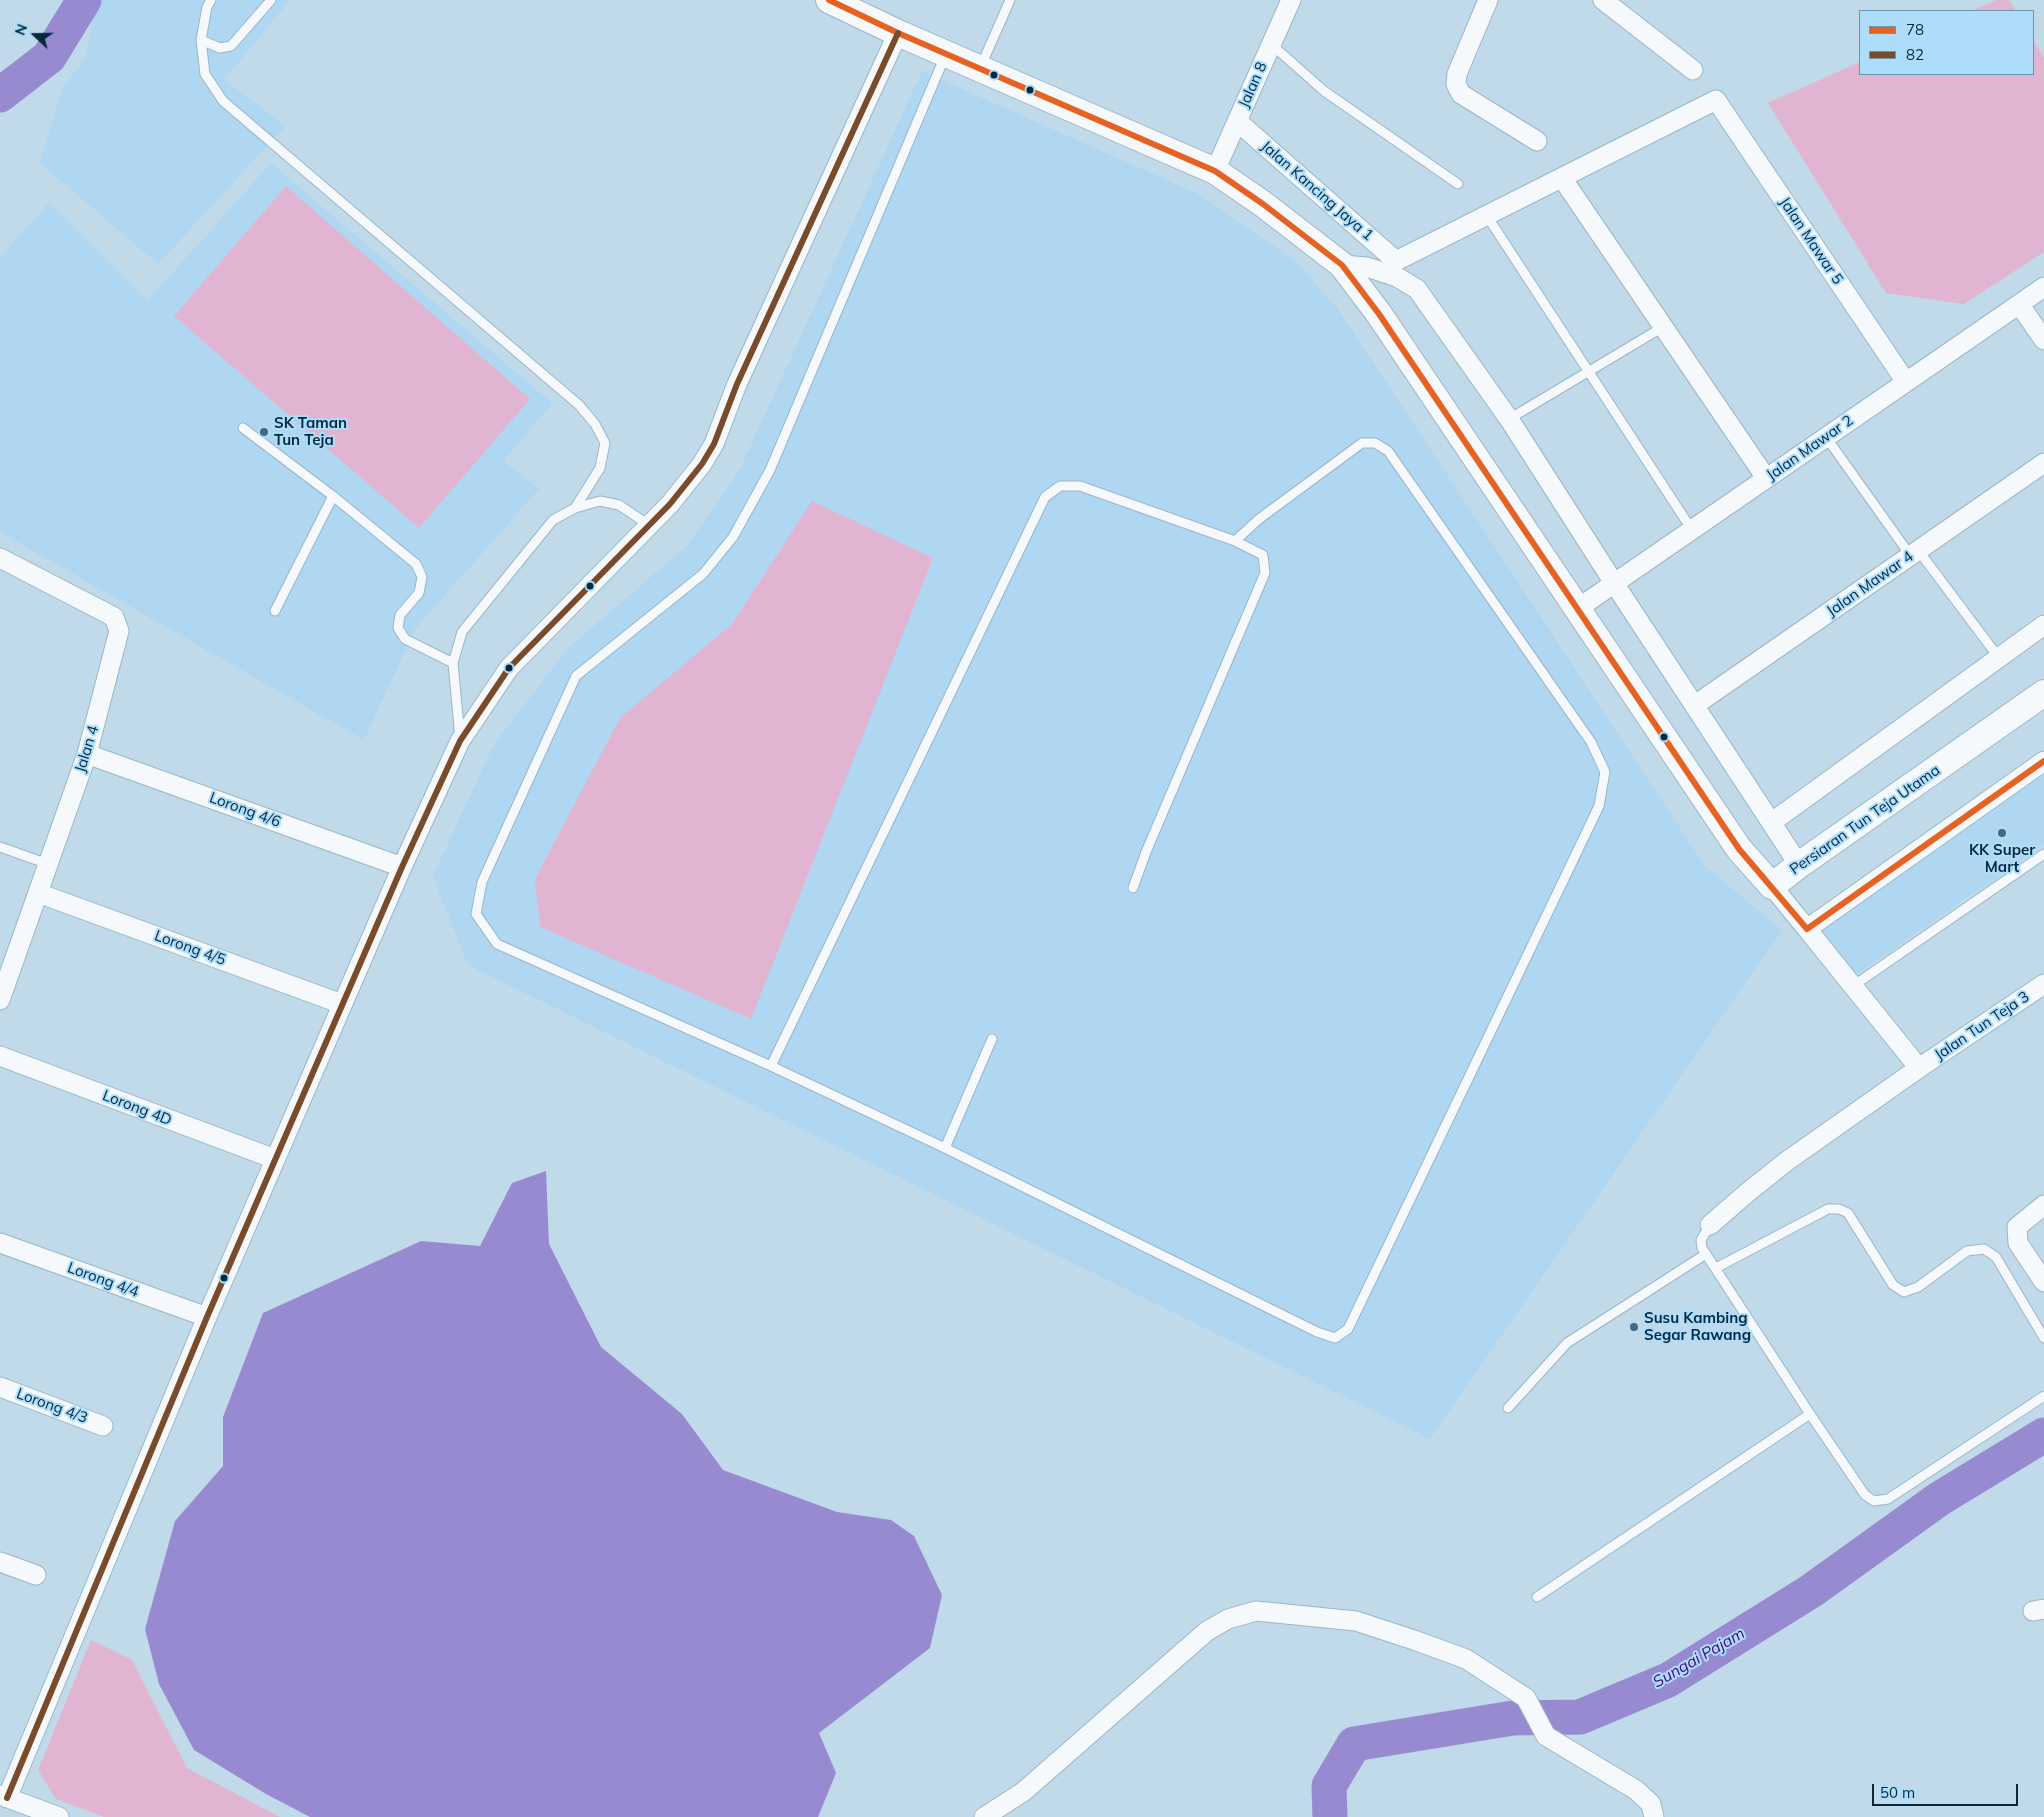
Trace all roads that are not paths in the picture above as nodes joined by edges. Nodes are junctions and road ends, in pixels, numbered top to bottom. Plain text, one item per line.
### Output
1 (210, 0) edge
2 (271, 0) edge
3 (830, 0) edge
4 (1010, 0) edge
5 (1488, 0) edge
6 (1603, 0) edge
7 (1289, 1) edge
8 (898, 33) junction
9 (201, 40) junction
10 (1271, 44) junction
11 (946, 54) junction
12 (980, 68) junction
13 (1693, 70) dead end
14 (1237, 122) junction
15 (1538, 141) dead end
16 (1215, 171) junction
17 (1562, 178) junction
18 (1458, 184) dead end
19 (1487, 216) junction
20 (1342, 265) junction
21 (1397, 269) junction
22 (2044, 287) edge
23 (2019, 304) junction
24 (1663, 327) junction
25 (2044, 340) edge
26 (1589, 371) junction
27 (1906, 382) junction
28 (1509, 419) junction
29 (244, 428) dead end
30 (1826, 437) junction
31 (2044, 462) edge
32 (1766, 478) junction
33 (333, 496) junction
34 (575, 508) junction
35 (649, 525) junction
36 (1692, 530) junction
37 (1235, 541) junction
38 (1914, 553) junction
39 (0, 558) edge
40 (1614, 584) junction
41 (1577, 609) junction
42 (275, 611) dead end
43 (2044, 626) edge
44 (1999, 658) junction
45 (453, 663) junction
46 (2044, 693) edge
47 (1695, 705) junction
48 (460, 741) junction
49 (88, 754) junction
50 (2044, 762) edge
51 (1772, 822) junction
52 (0, 847) edge
53 (2044, 854) edge
54 (48, 864) junction
55 (1799, 865) junction
56 (402, 867) junction
57 (1772, 886) junction
58 (1133, 888) dead end
59 (38, 893) junction
60 (1807, 929) junction
61 (2044, 984) edge
62 (1854, 986) junction
63 (0, 1000) edge
64 (342, 1004) junction
65 (992, 1039) dead end
66 (0, 1056) edge
67 (771, 1066) junction
68 (1920, 1068) junction
69 (945, 1148) junction
70 (275, 1159) junction
71 (2038, 1210) edge
72 (1710, 1225) joint
73 (0, 1243) edge
74 (1706, 1254) junction
75 (1716, 1268) junction
76 (2044, 1282) edge
77 (207, 1317) junction
78 (2044, 1338) edge
79 (0, 1387) edge
80 (2044, 1396) edge
81 (1508, 1408) dead end
82 (1810, 1414) junction
83 (104, 1426) dead end
84 (0, 1562) edge
85 (36, 1576) dead end
86 (1537, 1597) dead end
87 (4, 1796) edge
88 (59, 1817) edge
89 (984, 1817) edge
90 (1654, 1817) edge

1 - 9 lane
2 - 9 lane
3 - 8 street
4 - 12 lane
5 - 15 street
6 - 13 street
7 - 10 street, Jalan 8
8 - 11 street
8 - 35 street
9 - 34 lane
10 - 14 street, Jalan 8
10 - 18 lane
11 - 12 street
11 - 67 lane
12 - 16 street
14 - 16 street, Jalan 8
14 - 21 street, Jalan Kancing Jaya 1
16 - 20 street
17 - 19 street
17 - 24 street
17 - 27 street, Jalan Mawar 5
19 - 21 street
19 - 26 lane
20 - 21 street
20 - 41 street
21 - 28 street
22 - 23 street, Jalan Mawar 2
23 - 25 street
23 - 27 street, Jalan Mawar 2
24 - 26 lane
24 - 32 street
26 - 28 lane
26 - 36 lane
27 - 30 street, Jalan Mawar 2
28 - 40 street
29 - 33 lane
30 - 32 street, Jalan Mawar 2
30 - 38 lane
31 - 38 street, Jalan Mawar 4
32 - 36 street, Jalan Mawar 2
33 - 42 lane
33 - 45 lane
34 - 35 lane
34 - 45 lane
35 - 48 street
36 - 40 street, Jalan Mawar 2
37 - 58 lane
37 - 67 lane
37 - 69 lane
38 - 44 lane
38 - 47 street, Jalan Mawar 4
39 - 49 street, Jalan 4
40 - 41 street, Jalan Mawar 2
40 - 47 street
41 - 57 street
43 - 44 street
44 - 51 street
45 - 48 lane
46 - 55 street, Persiaran Tun Teja Utama
47 - 51 street
48 - 56 street
49 - 54 street, Jalan 4
49 - 56 street, Lorong 4/6
50 - 60 street
51 - 55 street
52 - 54 lane
53 - 62 lane
54 - 59 street, Jalan 4
55 - 57 street, Persiaran Tun Teja Utama
56 - 64 street
57 - 60 street
59 - 63 street, Jalan 4
59 - 64 street, Lorong 4/5
60 - 62 street
61 - 68 street, Jalan Tun Teja 3
62 - 68 street
64 - 70 street
65 - 69 lane
66 - 70 street, Lorong 4D
67 - 69 lane
68 - 72 street, Jalan Tun Teja 3
70 - 77 street
71 - 76 street
72 - 74 lane
73 - 77 street, Lorong 4/4
74 - 75 lane
74 - 81 lane
75 - 78 lane
75 - 82 lane
77 - 87 street
79 - 83 street, Lorong 4/3
80 - 82 lane
82 - 86 lane
84 - 85 street
87 - 88 street
89 - 90 street

